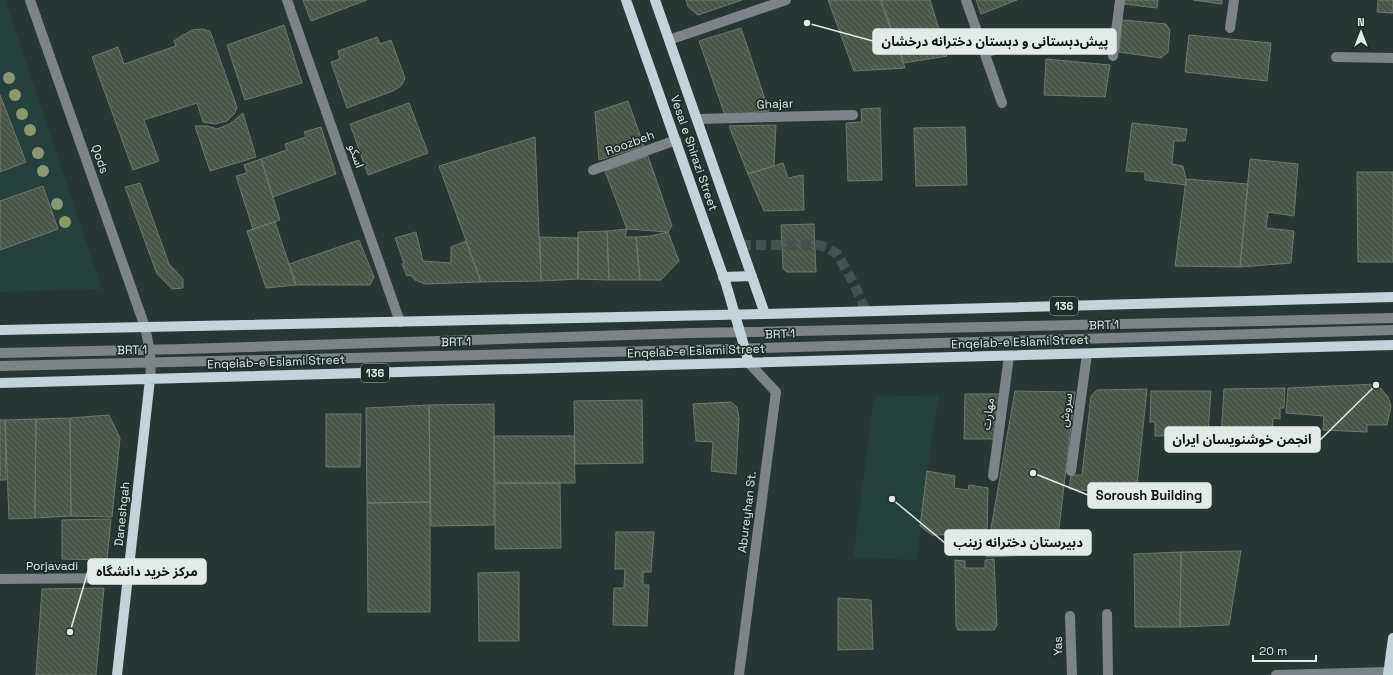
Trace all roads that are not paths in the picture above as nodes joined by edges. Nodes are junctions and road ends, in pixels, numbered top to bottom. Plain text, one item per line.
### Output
1 (30, 0) edge
2 (287, 0) edge
3 (626, 0) edge
4 (655, 0) edge
5 (786, 0) edge
6 (966, 0) edge
7 (1120, 0) edge
8 (1234, 0) edge
9 (1230, 28) dead end
10 (1030, 37) dead end
11 (669, 40) junction
12 (984, 53) junction
13 (1113, 56) dead end
14 (1336, 57) dead end
15 (1393, 58) edge
16 (1002, 103) dead end
17 (853, 115) dead end
18 (698, 119) junction
19 (676, 140) junction
20 (593, 170) dead end
21 (752, 276) junction
22 (723, 277) junction
23 (1393, 297) edge
24 (765, 314) junction
25 (735, 315) junction
26 (1393, 318) edge
27 (400, 322) junction
28 (145, 327) junction
29 (0, 330) edge
30 (1393, 330) edge
31 (741, 332) junction
32 (1393, 345) edge
33 (745, 348) junction
34 (150, 349) junction
35 (0, 353) edge
36 (1087, 354) junction
37 (1008, 356) junction
38 (151, 362) junction
39 (749, 363) junction
40 (0, 366) edge
41 (150, 379) junction
42 (0, 383) edge
43 (1071, 471) dead end
44 (992, 476) dead end
45 (128, 578) junction
46 (0, 579) edge
47 (1107, 614) dead end
48 (1070, 616) dead end
49 (1393, 638) edge
50 (1389, 674) edge
51 (117, 675) edge
52 (739, 675) edge
53 (1072, 675) edge
54 (1108, 675) edge
55 (1276, 675) edge

1 - 28 street, Qods
2 - 27 street, اسکو
3 - 19 main road, Vesal e Shirazi Street
4 - 11 main road, Vesal e Shirazi Street
5 - 11 street
6 - 12 street
7 - 13 street
8 - 9 street
10 - 12 street
11 - 18 main road, Vesal e Shirazi Street
12 - 16 street
14 - 15 street
17 - 18 street, Ghajar
18 - 21 main road, Vesal e Shirazi Street
19 - 20 street, Roozbeh
19 - 22 main road, Vesal e Shirazi Street
21 - 22 main road
21 - 24 main road, Vesal e Shirazi Street
22 - 25 main road, Vesal e Shirazi Street
23 - 24 main road, 136
24 - 25 main road, 136
25 - 27 main road, 136
25 - 31 main road, Vesal e Shirazi Street
26 - 31 street, BRT 1
27 - 28 main road, 136
28 - 29 main road, 136
28 - 34 street, Qods
30 - 33 street, BRT 1
31 - 33 main road, Vesal e Shirazi Street
31 - 34 street, BRT 1
32 - 36 main road, Enqelab-e Eslami Street / 136
33 - 38 street, BRT 1
33 - 39 main road, Vesal e Shirazi Street
34 - 35 street, BRT 1
34 - 38 street, Qods
36 - 37 main road, Enqelab-e Eslami Street / 136
36 - 43 street, سروش
37 - 39 main road, Enqelab-e Eslami Street / 136
37 - 44 street, مهارت
38 - 40 street, BRT 1
38 - 41 street, Qods
39 - 41 main road, Enqelab-e Eslami Street / 136
39 - 52 street, Abureyhan St.
41 - 42 main road, Enqelab-e Eslami Street / 136
41 - 45 main road, Daneshgah
45 - 46 street, Porjavadi
45 - 51 main road, Daneshgah
47 - 54 street
48 - 53 street, Yas
49 - 50 main road
50 - 55 street

